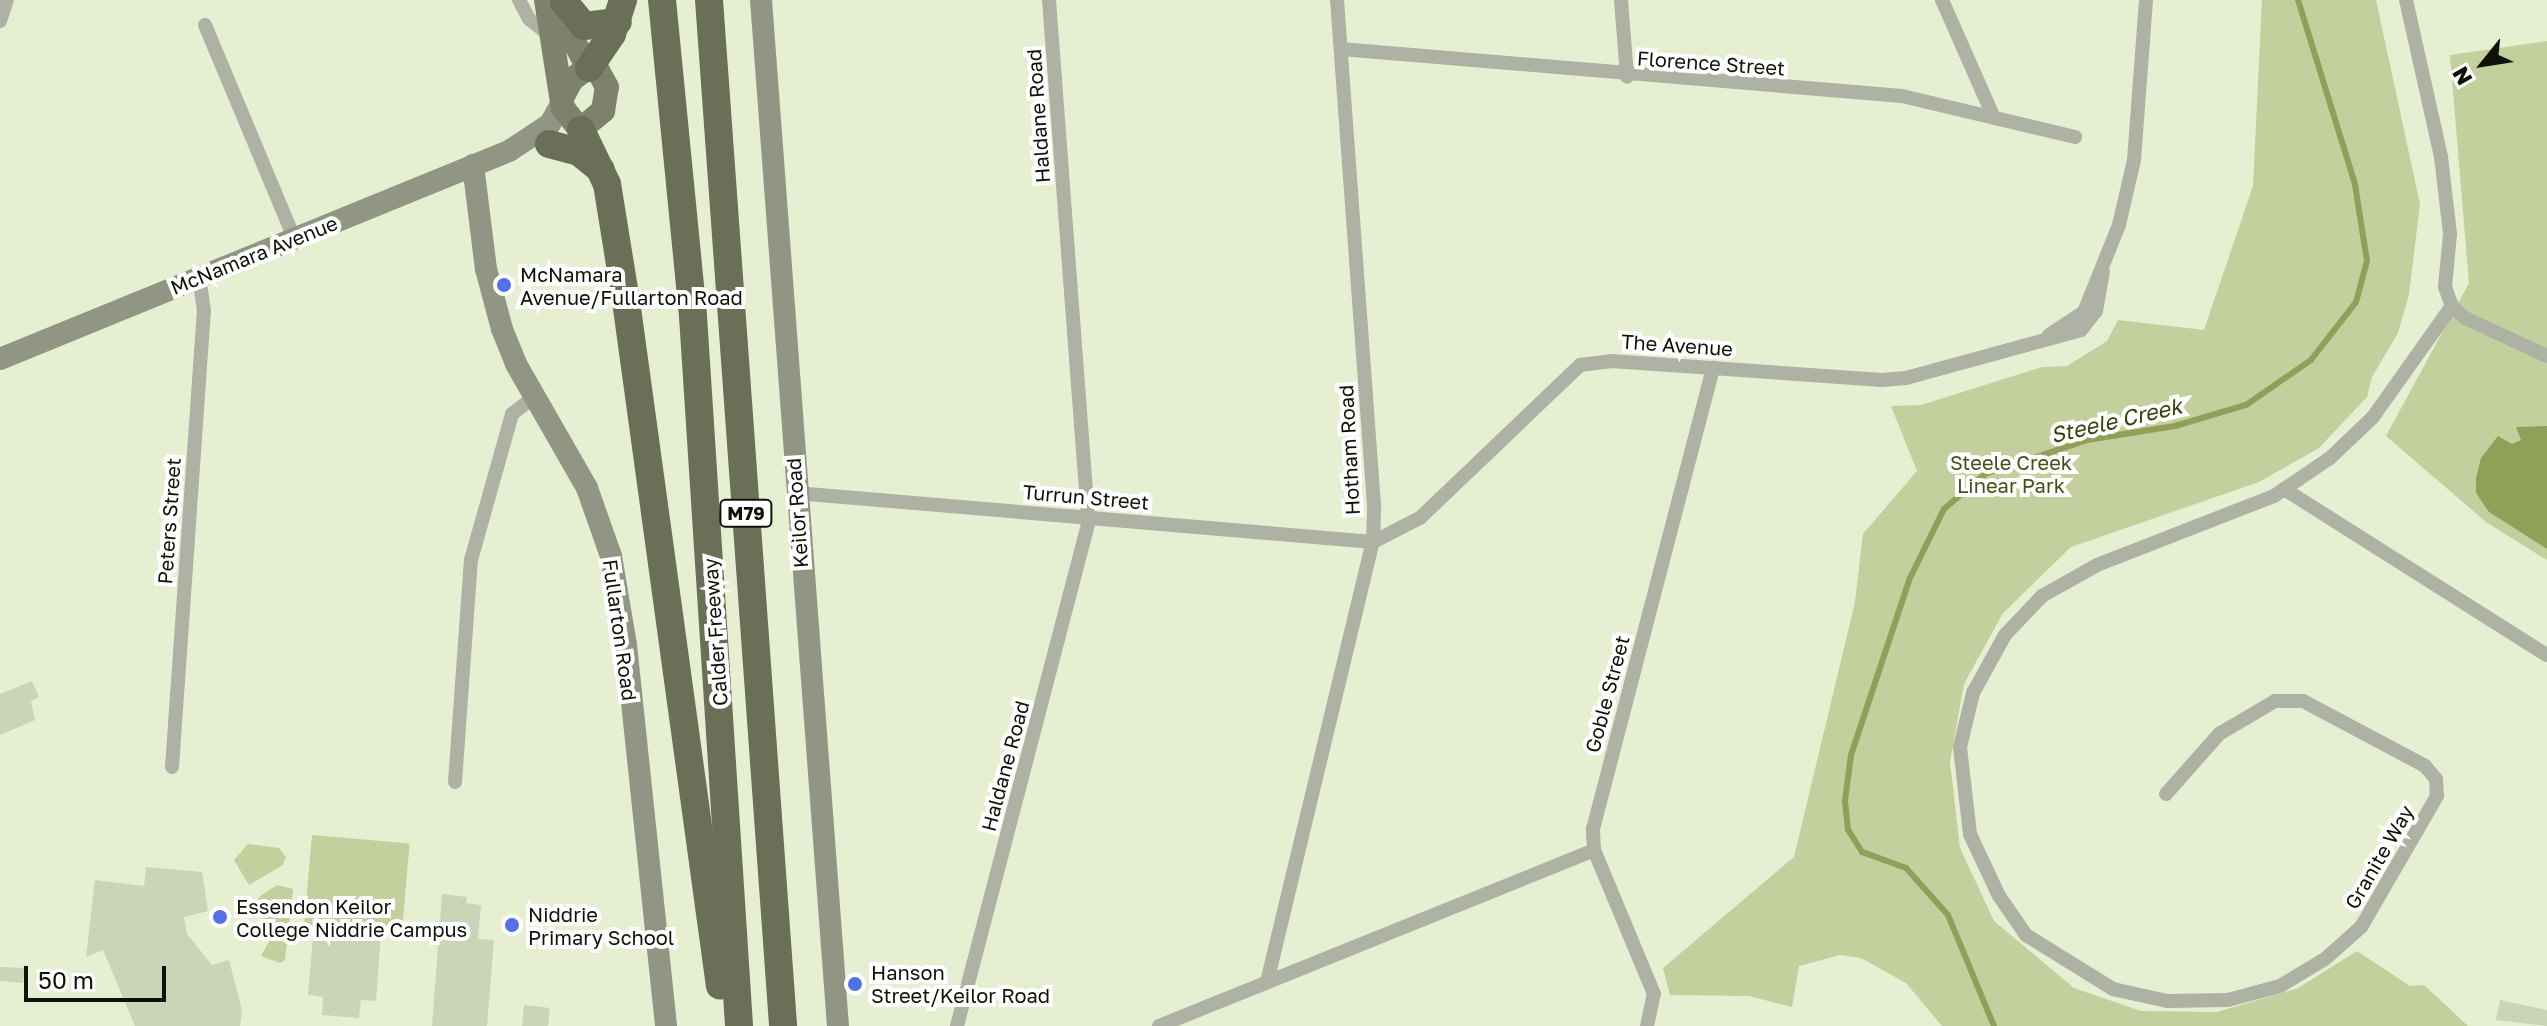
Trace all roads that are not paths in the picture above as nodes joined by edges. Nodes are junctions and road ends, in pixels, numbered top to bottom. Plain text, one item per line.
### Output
1 (519, 0) edge
2 (662, 0) edge
3 (709, 0) edge
4 (761, 0) edge
5 (1049, 0) edge
6 (1337, 0) edge
7 (1621, 0) edge
8 (1942, 0) edge
9 (2146, 0) edge
10 (2406, 0) edge
11 (558, 1) edge
12 (620, 11) edge
13 (205, 25) dead end
14 (551, 36) junction
15 (1341, 49) junction
16 (588, 68) junction
17 (1627, 77) junction
18 (562, 100) junction
19 (1994, 118) junction
20 (580, 130) junction
21 (2075, 137) dead end
22 (549, 144) junction
23 (509, 151) junction
24 (473, 165) junction
25 (604, 174) junction
26 (294, 238) junction
27 (199, 277) junction
28 (2452, 306) junction
29 (2547, 356) edge
30 (0, 359) edge
31 (1713, 367) junction
32 (535, 396) junction
33 (2284, 489) junction
34 (796, 493) junction
35 (1089, 517) junction
36 (1373, 542) junction
37 (2547, 655) edge
38 (172, 767) dead end
39 (455, 782) dead end
40 (2166, 794) dead end
41 (1594, 850) junction
42 (1267, 982) junction
43 (666, 1026) edge
44 (726, 1026) edge
45 (739, 1026) edge
46 (783, 1026) edge
47 (838, 1026) edge
48 (957, 1026) edge
49 (1159, 1026) edge
50 (1647, 1026) edge

1 - 14 street
2 - 45 highway, Calder Freeway / M79
3 - 46 highway, Calder Freeway / M79
4 - 34 main road, Keilor Road
5 - 35 street, Haldane Road
6 - 15 street, Hotham Road
7 - 17 street
8 - 19 street
9 - 31 street, The Avenue
10 - 28 street
11 - 12 highway
11 - 14 main road
11 - 16 main road
12 - 16 highway
13 - 26 street
14 - 18 main road
15 - 17 street, Florence Street
15 - 36 street, Hotham Road
16 - 18 main road
16 - 20 main road
17 - 19 street, Florence Street
18 - 20 main road
18 - 23 main road, McNamara Avenue
19 - 21 street, Florence Street
20 - 22 main road, McNamara Avenue
20 - 25 highway
22 - 23 main road, McNamara Avenue
22 - 25 highway
23 - 24 main road, McNamara Avenue
24 - 26 main road, McNamara Avenue
24 - 32 main road, Fullarton Road
25 - 44 highway
26 - 27 main road, McNamara Avenue
27 - 30 main road, McNamara Avenue
27 - 38 street, Peters Street
28 - 29 street
28 - 33 street, Granite Way
31 - 36 street, The Avenue
31 - 41 street, Goble Street
32 - 39 street
32 - 43 main road, Fullarton Road
33 - 37 street
33 - 40 street, Granite Way
34 - 35 street, Turrun Street
34 - 47 main road, Keilor Road
35 - 36 street, Turrun Street
35 - 48 street, Haldane Road
36 - 42 street, Hotham Road
41 - 42 street
41 - 50 street, Goble Street
42 - 49 street

